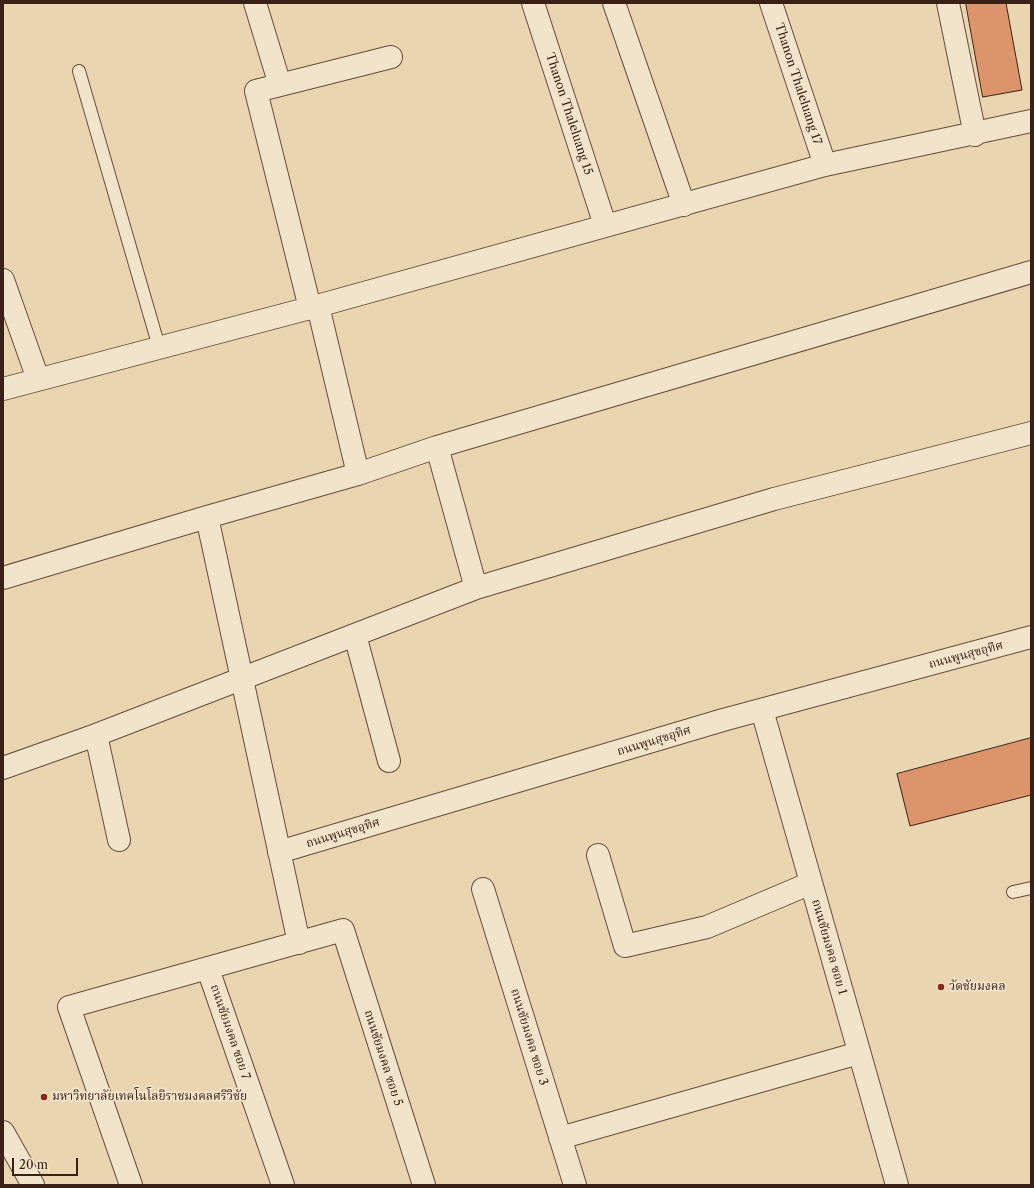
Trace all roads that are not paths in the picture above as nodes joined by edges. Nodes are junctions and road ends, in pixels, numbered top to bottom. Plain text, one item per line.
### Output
1 (255, 3) edge
2 (533, 3) edge
3 (614, 3) edge
4 (771, 3) edge
5 (948, 3) edge
6 (391, 57) dead end
7 (79, 70) dead end
8 (280, 85) junction
9 (1031, 121) edge
10 (975, 135) junction
11 (825, 165) junction
12 (684, 205) junction
13 (605, 225) junction
14 (1031, 272) edge
15 (3, 280) edge
16 (314, 307) junction
17 (159, 347) junction
18 (38, 379) junction
19 (3, 389) edge
20 (1031, 433) edge
21 (437, 447) junction
22 (358, 474) junction
23 (207, 517) junction
24 (3, 578) edge
25 (476, 588) junction
26 (355, 635) junction
27 (1031, 637) edge
28 (241, 678) junction
29 (762, 710) junction
30 (96, 735) junction
31 (388, 761) dead end
32 (3, 768) edge
33 (119, 840) dead end
34 (279, 852) junction
35 (598, 855) dead end
36 (811, 883) junction
37 (1031, 888) edge
38 (483, 889) dead end
39 (1013, 892) dead end
40 (299, 943) junction
41 (208, 969) junction
42 (859, 1053) junction
43 (3, 1132) edge
44 (560, 1138) junction
45 (33, 1185) edge
46 (131, 1185) edge
47 (283, 1185) edge
48 (424, 1185) edge
49 (575, 1185) edge
50 (896, 1185) edge

1 - 8 street
2 - 13 street, Thanon Thaleluang 15
3 - 12 street
4 - 11 street, Thanon Thaleluang 17
5 - 10 street
6 - 8 street
7 - 17 lane
8 - 16 street
9 - 10 street
10 - 11 street
11 - 12 street
12 - 13 street
13 - 16 street
14 - 21 street
15 - 18 street
16 - 17 street
16 - 22 street
17 - 18 street
18 - 19 street
20 - 25 street
21 - 22 street
21 - 25 street
22 - 23 street
23 - 24 street
23 - 28 street
25 - 26 street
26 - 28 street
26 - 31 street
27 - 29 street, ถนนพูนสุขอุทิศ
28 - 30 street
28 - 34 street
29 - 34 street, ถนนพูนสุขอุทิศ
29 - 36 street, ถนนชัยมงคล ซอย 1
30 - 32 street
30 - 33 street
34 - 40 street
35 - 36 street
36 - 42 street, ถนนชัยมงคล ซอย 1
37 - 39 lane
38 - 44 street, ถนนชัยมงคล ซอย 3
40 - 41 street
40 - 48 street, ถนนชัยมงคล ซอย 5
41 - 46 street
41 - 47 street, ถนนชัยมงคล ซอย 7
42 - 44 street
42 - 50 street, ถนนชัยมงคล ซอย 1
43 - 45 street
44 - 49 street, ถนนชัยมงคล ซอย 3

